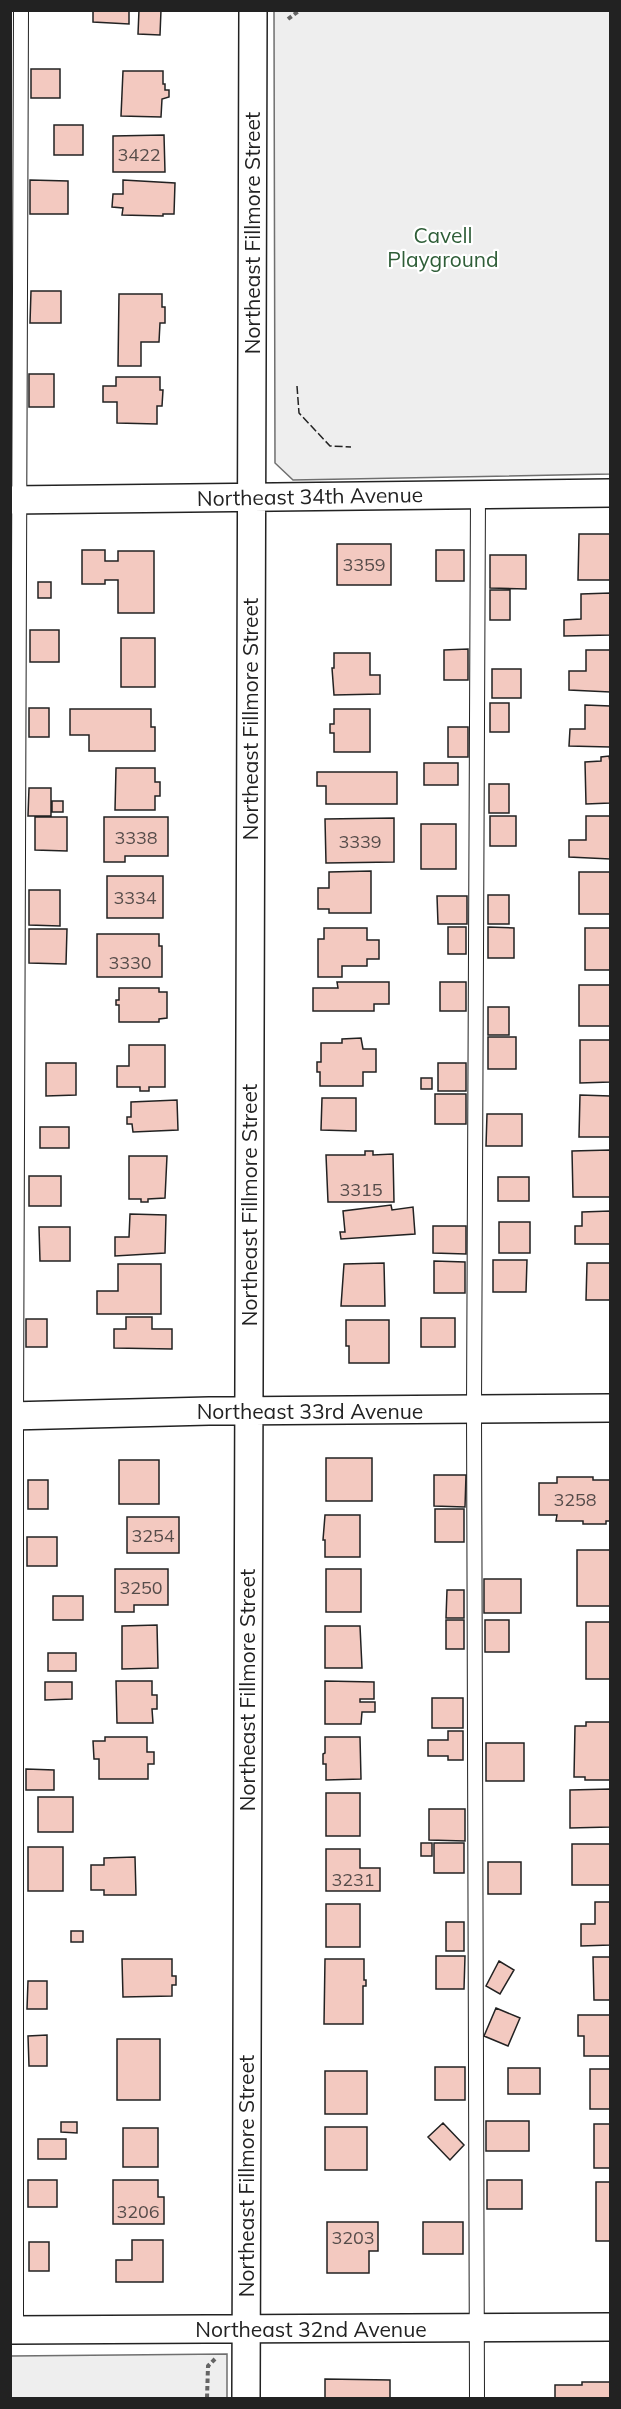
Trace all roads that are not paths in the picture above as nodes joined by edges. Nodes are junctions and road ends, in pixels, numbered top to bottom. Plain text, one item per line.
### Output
1 (21, 10) edge
2 (253, 10) edge
3 (610, 493) edge
4 (478, 494) junction
5 (251, 496) junction
6 (15, 500) edge
7 (610, 1408) edge
8 (474, 1409) junction
9 (247, 1412) junction
10 (13, 1416) edge
11 (610, 2327) edge
12 (477, 2328) junction
13 (246, 2329) junction
14 (13, 2330) edge
15 (246, 2398) edge
16 (477, 2398) edge

1 - 6 lane
2 - 5 street, Northeast Fillmore Street
3 - 4 street, Northeast 34th Avenue
4 - 5 street, Northeast 34th Avenue
4 - 8 lane
5 - 6 street, Northeast 34th Avenue
5 - 9 street, Northeast Fillmore Street
6 - 10 lane
7 - 8 street, Northeast 33rd Avenue
8 - 9 street, Northeast 33rd Avenue
8 - 12 lane
9 - 10 street, Northeast 33rd Avenue
9 - 13 street, Northeast Fillmore Street
10 - 14 lane
11 - 12 street, Northeast 32nd Avenue
12 - 13 street, Northeast 32nd Avenue
12 - 16 lane
13 - 14 street, Northeast 32nd Avenue
13 - 15 street, Northeast Fillmore Street

